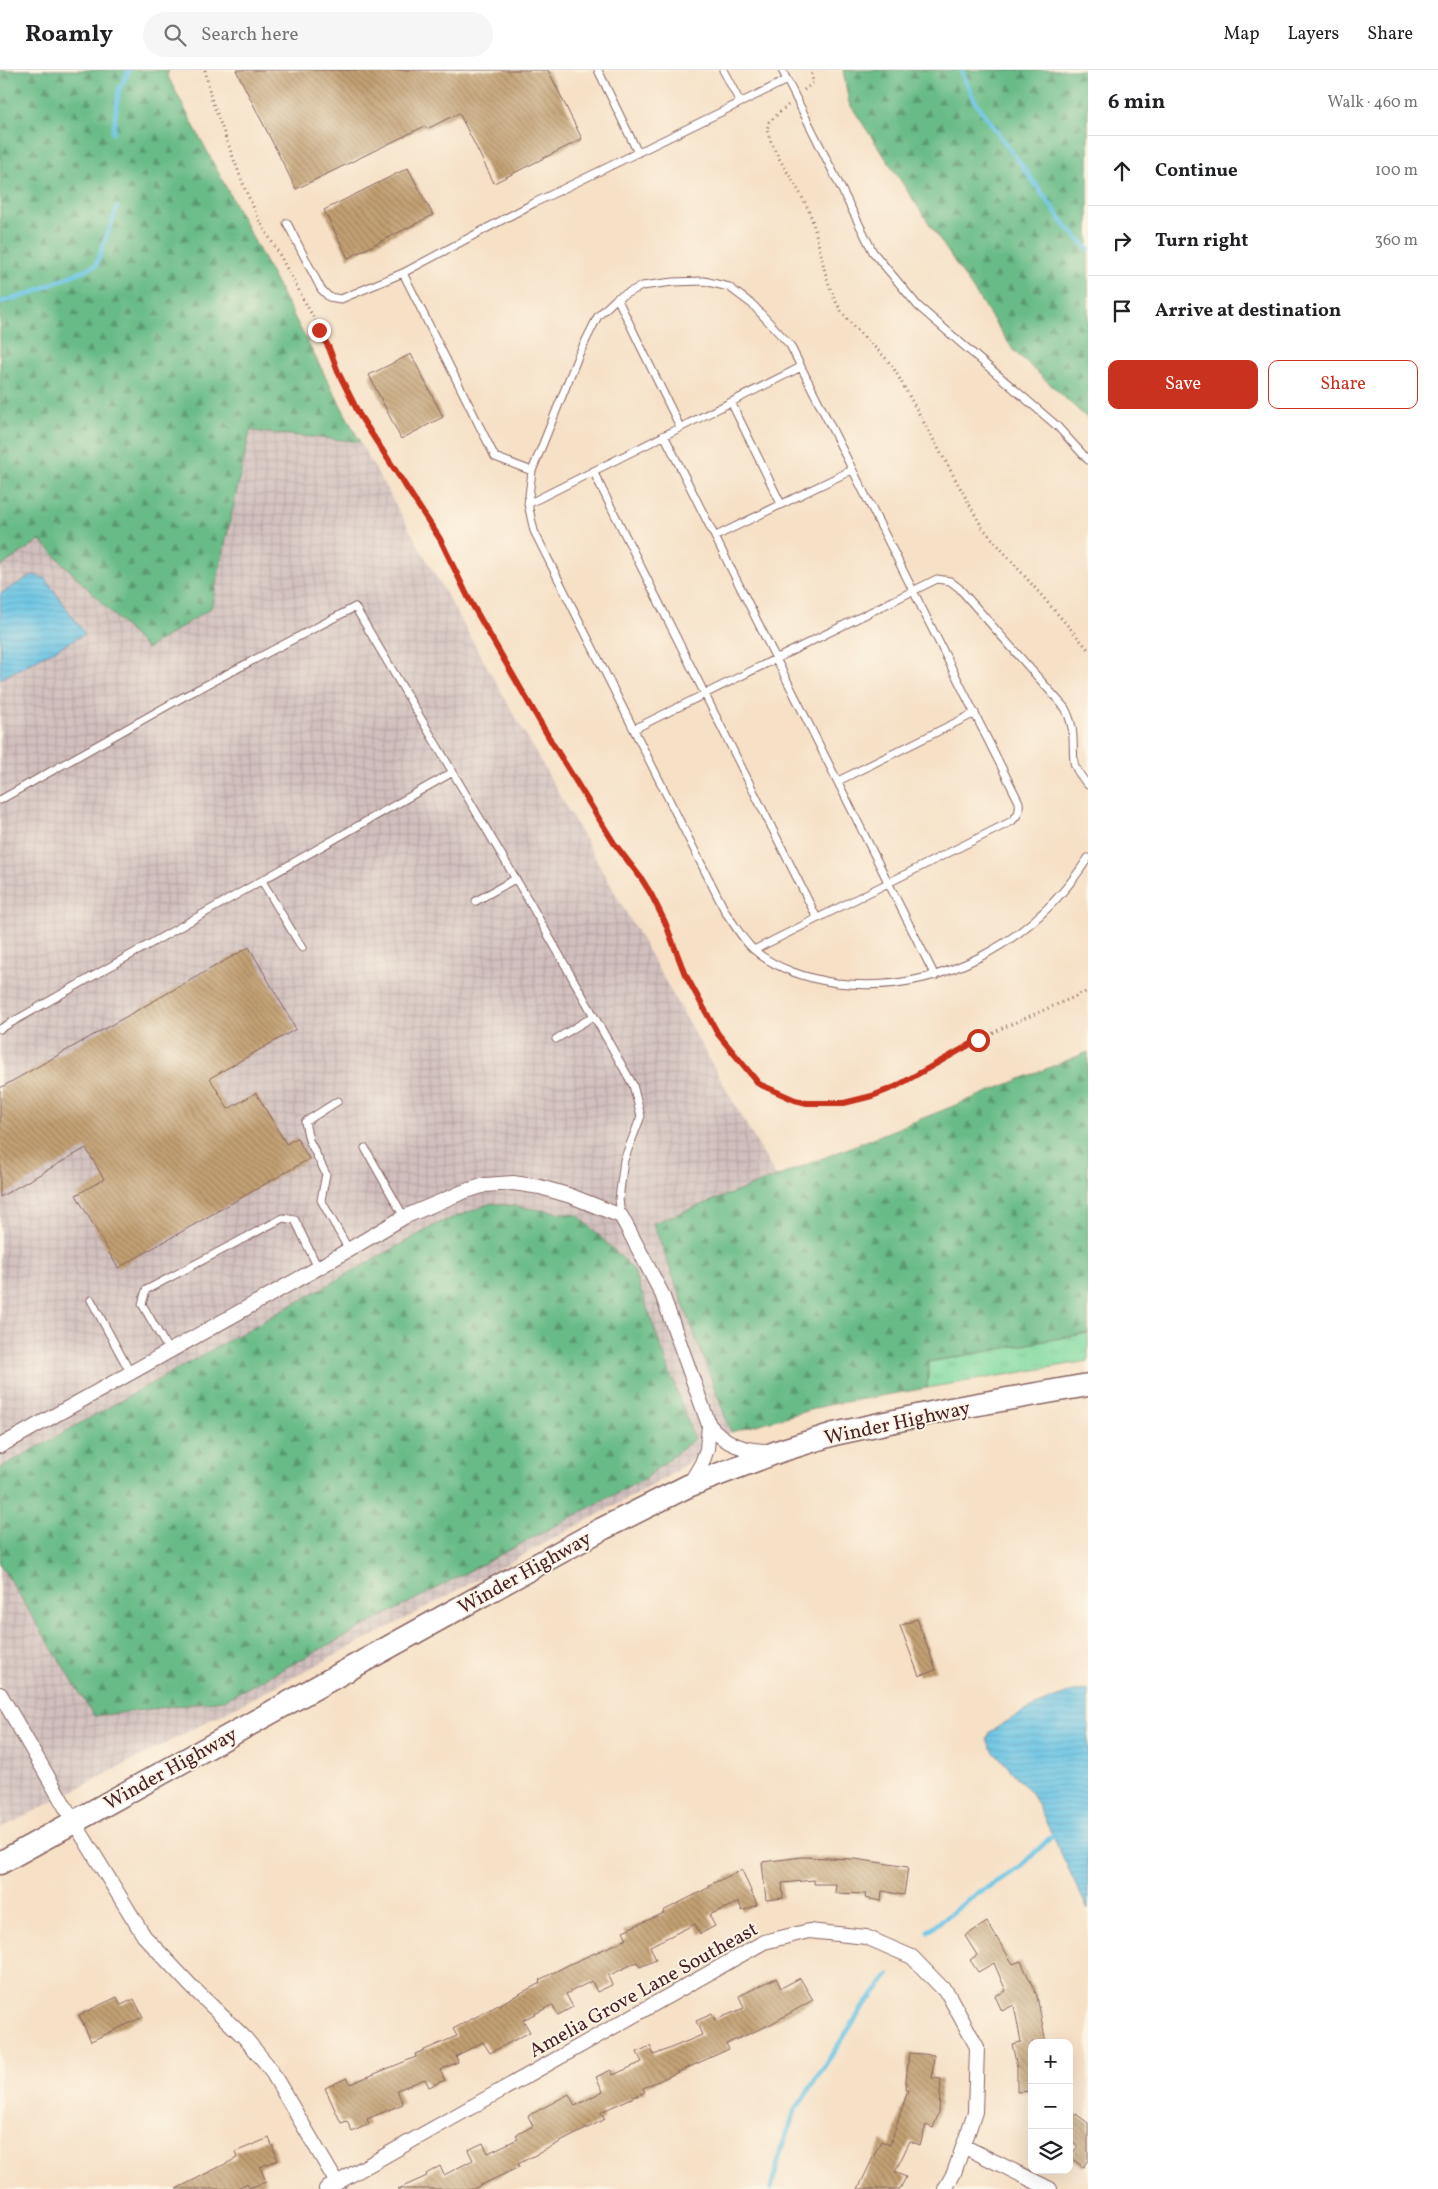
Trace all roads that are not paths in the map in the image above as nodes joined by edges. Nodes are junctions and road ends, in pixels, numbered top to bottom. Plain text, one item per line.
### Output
1 (598, 70) edge
2 (723, 70) edge
3 (782, 70) edge
4 (787, 80) junction
5 (740, 102) junction
6 (638, 153) junction
7 (287, 222) dead end
8 (403, 273) junction
9 (617, 298) junction
10 (801, 367) junction
11 (731, 402) junction
12 (680, 427) junction
13 (664, 435) junction
14 (1088, 460) edge
15 (852, 470) junction
16 (532, 471) junction
17 (593, 471) junction
18 (528, 504) junction
19 (781, 504) junction
20 (716, 536) junction
21 (912, 590) junction
22 (777, 658) junction
23 (704, 693) junction
24 (974, 713) junction
25 (634, 729) junction
26 (453, 772) junction
27 (838, 782) junction
28 (1088, 785) edge
29 (0, 800) edge
30 (1088, 858) edge
31 (515, 879) junction
32 (262, 881) junction
33 (888, 884) junction
34 (476, 901) dead end
35 (817, 918) junction
36 (302, 948) dead end
37 (754, 950) junction
38 (935, 976) junction
39 (594, 1016) junction
40 (0, 1029) edge
41 (556, 1039) dead end
42 (338, 1102) dead end
43 (365, 1148) dead end
44 (621, 1216) junction
45 (404, 1217) junction
46 (350, 1250) junction
47 (318, 1268) junction
48 (91, 1300) dead end
49 (170, 1351) junction
50 (130, 1372) junction
51 (1088, 1385) edge
52 (709, 1425) junction
53 (0, 1446) edge
54 (780, 1451) junction
55 (688, 1486) junction
56 (0, 1694) edge
57 (74, 1822) junction
58 (0, 1863) edge
59 (963, 2146) junction
60 (331, 2186) edge
61 (945, 2189) edge
62 (1050, 2189) edge

1 - 6 lane
2 - 5 lane
3 - 4 lane
4 - 5 lane
4 - 14 lane
5 - 6 lane
6 - 8 lane
7 - 8 lane
8 - 16 lane
9 - 10 lane
9 - 12 lane
9 - 16 lane
10 - 11 lane
10 - 15 lane
11 - 12 lane
11 - 19 lane
12 - 13 lane
13 - 17 lane
13 - 20 lane
15 - 19 lane
15 - 21 lane
16 - 18 lane
17 - 18 lane
17 - 23 lane
18 - 25 lane
19 - 20 lane
20 - 22 lane
21 - 22 lane
21 - 24 lane
21 - 28 lane
22 - 23 lane
22 - 27 lane
23 - 25 lane
23 - 35 lane
24 - 27 lane
24 - 33 lane
25 - 37 lane
26 - 29 lane
26 - 31 lane
26 - 32 lane
27 - 33 lane
30 - 38 lane
31 - 34 lane
31 - 39 lane
32 - 36 lane
32 - 40 lane
33 - 35 lane
33 - 38 lane
35 - 37 lane
37 - 38 lane
39 - 41 lane
39 - 44 lane
42 - 46 lane
43 - 45 lane
44 - 45 street
44 - 52 street
45 - 46 street
46 - 47 street
47 - 49 street
47 - 49 lane
48 - 50 lane
49 - 50 street
50 - 53 street
51 - 54 main road, Winder Highway
52 - 54 street
52 - 55 street
54 - 55 main road, Winder Highway
55 - 57 main road, Winder Highway
56 - 57 street
57 - 58 main road, Winder Highway
57 - 60 street
59 - 60 street, Amelia Grove Lane Southeast
59 - 61 street, Amelia Grove Lane Southeast
59 - 62 street

